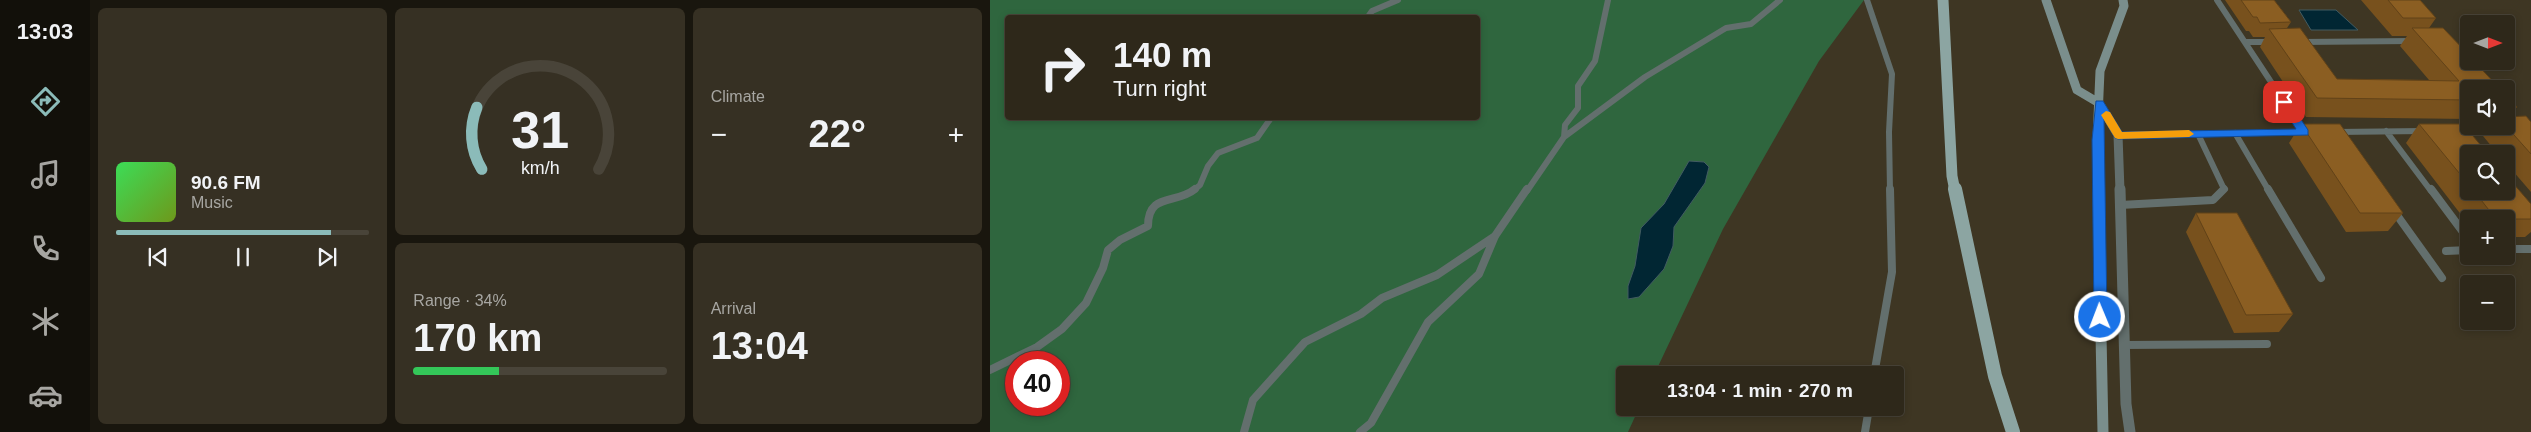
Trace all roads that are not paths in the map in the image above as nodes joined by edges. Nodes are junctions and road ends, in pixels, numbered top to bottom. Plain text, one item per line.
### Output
1 (1398, 0) edge
2 (1608, 0) edge
3 (1780, 0) edge
4 (1867, 0) edge
5 (1943, 0) edge
6 (2046, 0) edge
7 (2124, 0) edge
8 (2217, 0) edge
9 (1369, 15) edge
10 (2422, 41) edge
11 (2245, 42) junction
12 (2284, 42) edge
13 (2294, 42) edge
14 (2100, 104) junction
15 (1269, 120) edge
16 (2515, 120) edge
17 (2515, 130) edge
18 (2524, 130) junction
19 (2435, 131) edge
20 (2445, 131) edge
21 (2460, 131) edge
22 (2304, 132) junction
23 (2312, 132) edge
24 (2330, 132) edge
25 (2338, 132) junction
26 (2386, 132) junction
27 (2235, 133) junction
28 (2198, 134) junction
29 (2118, 135) junction
30 (1564, 137) junction
31 (2531, 138) edge
32 (2344, 140) edge
33 (2120, 205) junction
34 (2390, 205) edge
35 (2460, 228) edge
36 (1495, 236) junction
37 (2515, 249) edge
38 (2531, 249) edge
39 (2446, 250) dead end
40 (2460, 250) edge
41 (2322, 278) dead end
42 (2442, 278) dead end
43 (2124, 344) junction
44 (2266, 344) dead end
45 (1876, 366) edge
46 (990, 370) edge
47 (1867, 416) edge
48 (1244, 432) edge
49 (1360, 432) edge
50 (1864, 432) edge
51 (2013, 432) edge
52 (2103, 432) edge
53 (2130, 432) edge

1 - 9 lane
2 - 30 lane
3 - 30 lane
4 - 45 lane
5 - 51 main road
6 - 14 street
7 - 14 street
8 - 11 lane
10 - 13 lane
11 - 12 lane
11 - 22 lane
14 - 29 street
14 - 52 street
15 - 46 lane
16 - 18 lane
17 - 18 lane
18 - 31 lane
19 - 26 lane
20 - 21 lane
22 - 23 lane
22 - 27 lane
24 - 25 lane
25 - 26 lane
25 - 32 lane
26 - 35 lane
27 - 28 lane
27 - 41 lane
28 - 29 lane
28 - 33 lane
29 - 33 street
30 - 36 lane
33 - 43 street
34 - 42 lane
36 - 48 lane
36 - 49 lane
37 - 38 lane
39 - 40 lane
43 - 44 lane
43 - 53 street
47 - 50 lane

